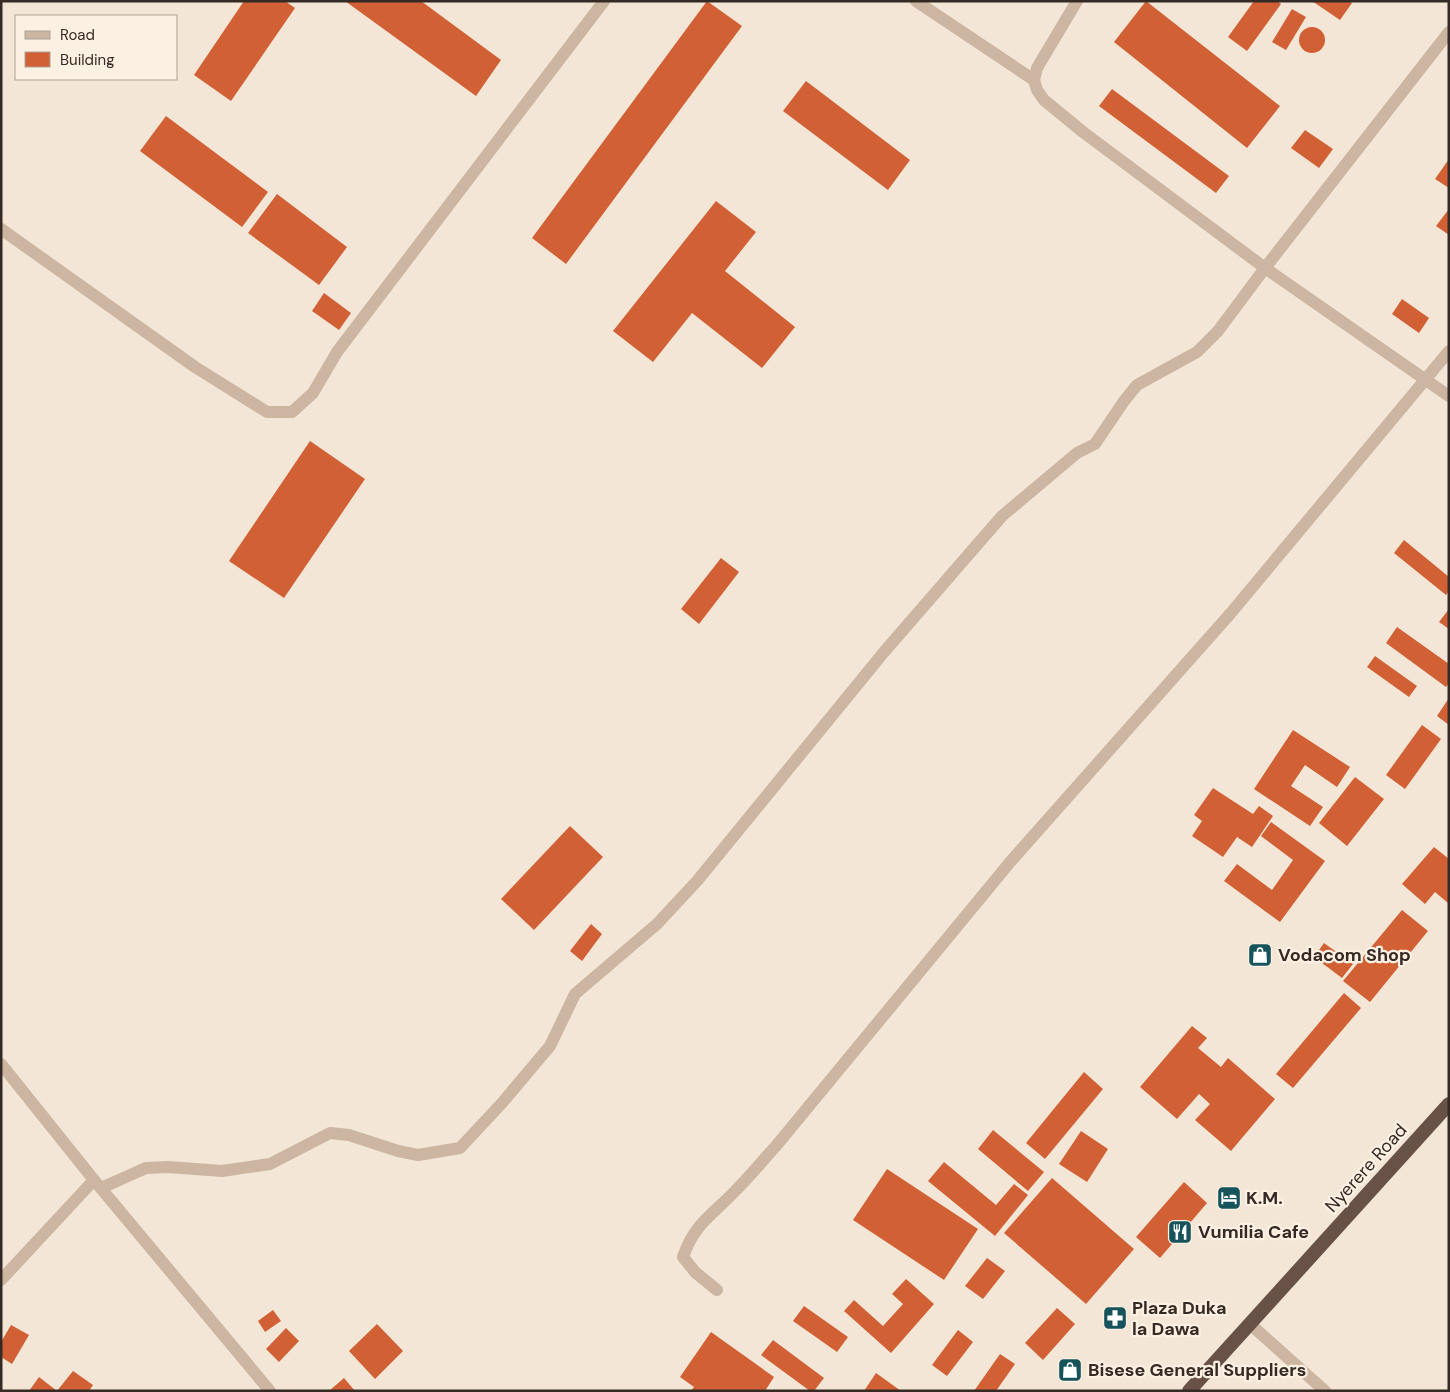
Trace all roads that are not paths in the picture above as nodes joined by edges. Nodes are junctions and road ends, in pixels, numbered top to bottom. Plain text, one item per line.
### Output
1 (604, 1) edge
2 (916, 1) edge
3 (1077, 1) edge
4 (1449, 32) edge
5 (1034, 80) junction
6 (1, 229) edge
7 (1265, 268) junction
8 (1449, 351) edge
9 (1426, 380) junction
10 (1449, 396) edge
11 (1, 1064) edge
12 (1449, 1104) edge
13 (98, 1184) junction
14 (1, 1280) edge
15 (717, 1290) dead end
16 (1250, 1324) junction
17 (270, 1391) edge
18 (1189, 1391) edge
19 (1325, 1391) edge

1 - 6 street
2 - 5 street
3 - 5 street
4 - 7 street
5 - 7 street
7 - 9 street
7 - 13 street
8 - 9 street
9 - 10 street
9 - 15 street
11 - 13 street
12 - 16 highway, Nyerere Road
13 - 14 street
13 - 17 street
16 - 18 highway, Nyerere Road
16 - 19 street

